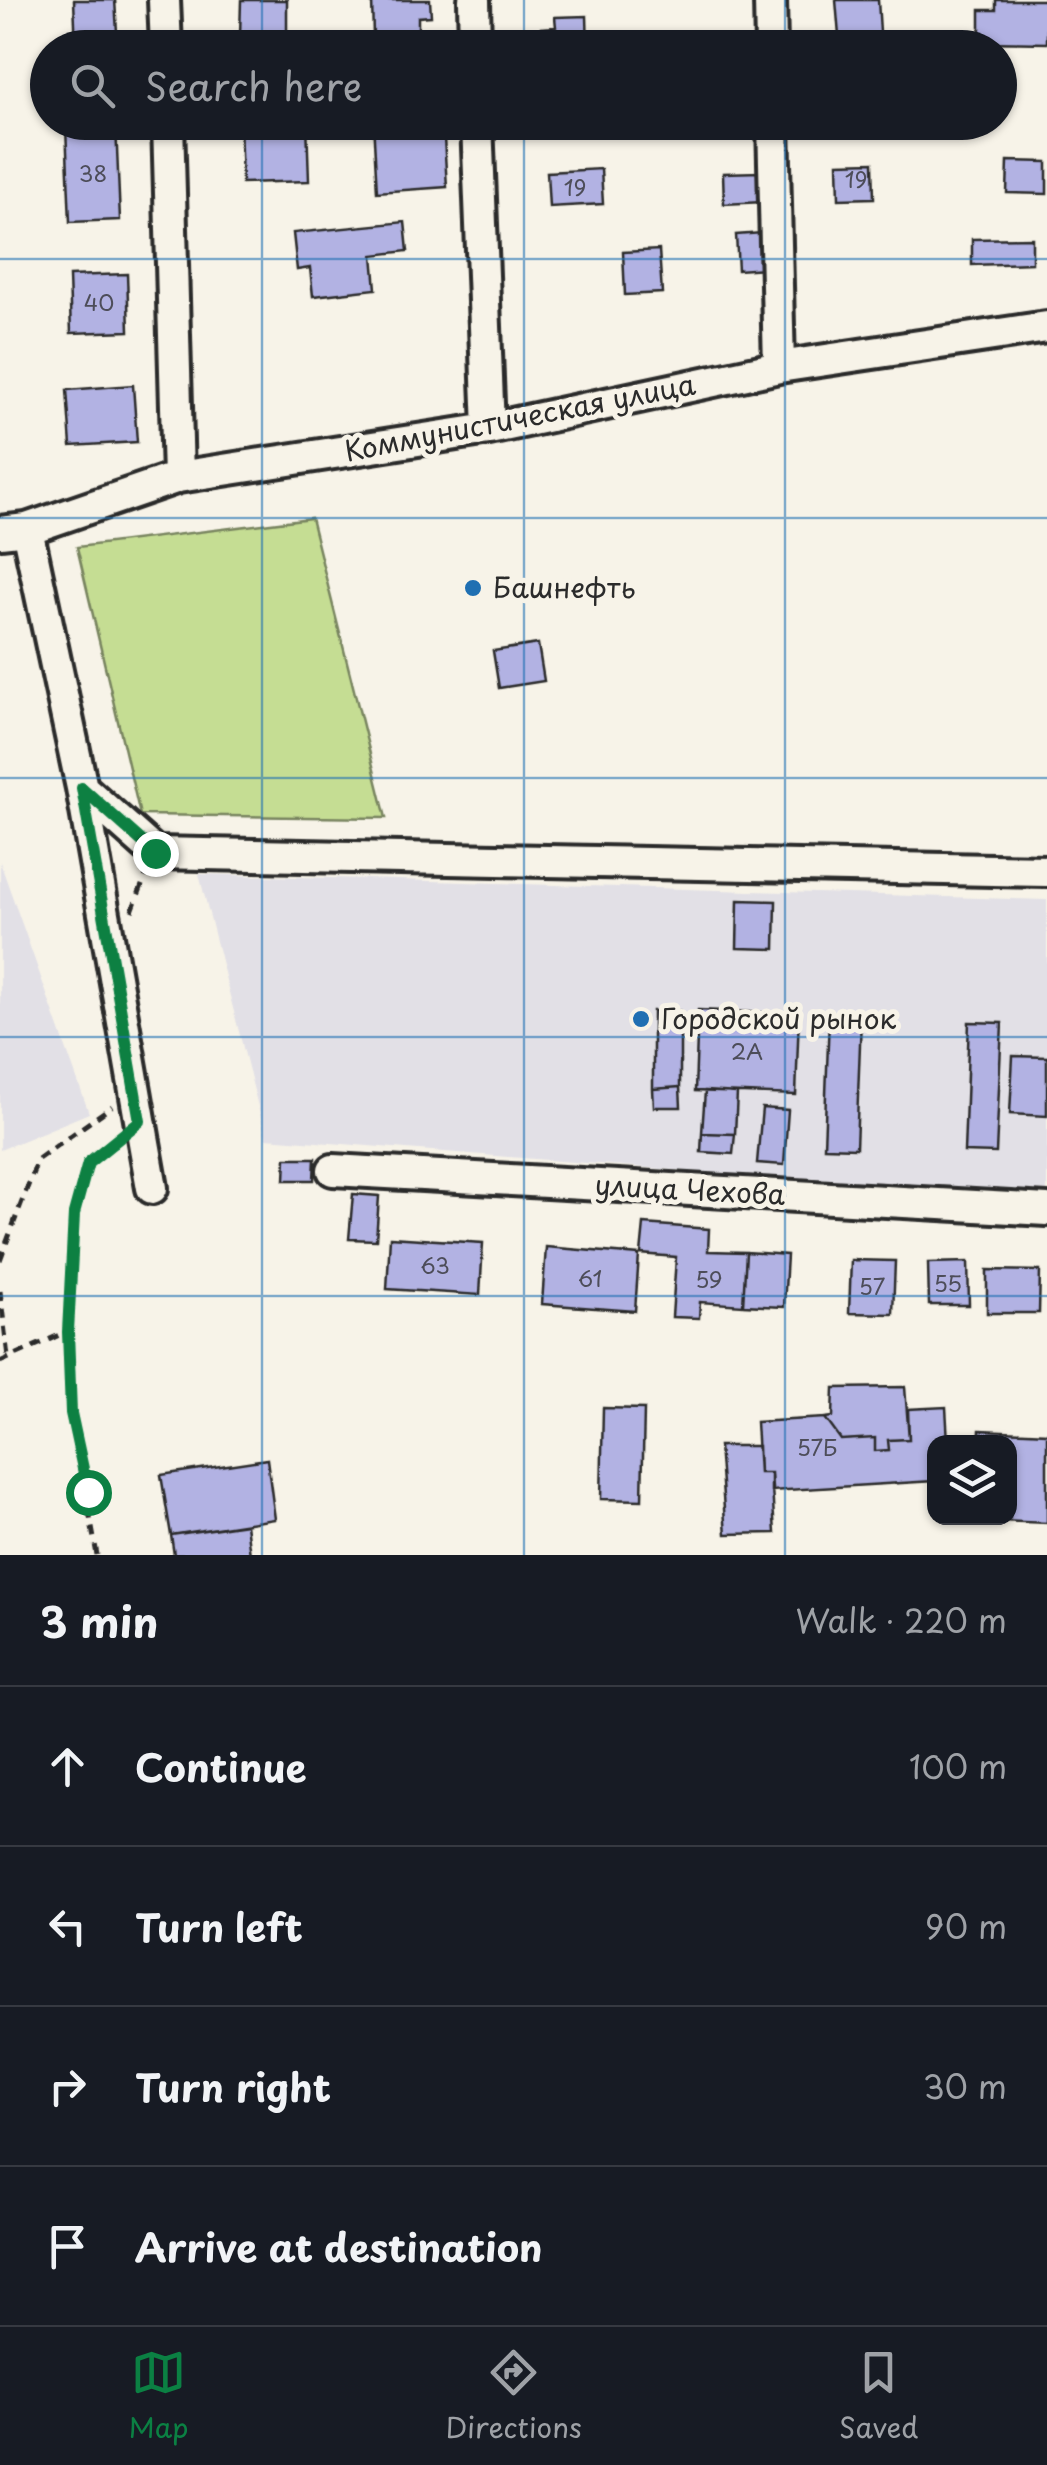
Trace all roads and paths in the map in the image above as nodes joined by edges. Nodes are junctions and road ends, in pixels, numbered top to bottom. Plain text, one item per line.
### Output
1 (164, 0) edge
2 (474, 0) edge
3 (770, 0) edge
4 (165, 30) edge
5 (475, 30) edge
6 (771, 30) edge
7 (169, 140) edge
8 (478, 140) edge
9 (773, 140) edge
10 (1047, 327) edge
11 (779, 367) junction
12 (489, 429) junction
13 (178, 477) junction
14 (14, 531) edge
15 (82, 788) junction
16 (1047, 871) edge
17 (134, 1090) junction
18 (140, 1121) junction
19 (333, 1170) dead end
20 (152, 1188) dead end
21 (1047, 1210) edge
22 (0, 1260) edge
23 (0, 1291) edge
24 (68, 1332) junction
25 (8, 1358) junction
26 (0, 1362) edge
27 (97, 1555) edge

1 - 4 street
2 - 5 street
3 - 6 street
7 - 13 street
8 - 12 street
9 - 11 street
10 - 11 street, Коммунистическая улица
11 - 12 street, Коммунистическая улица
12 - 13 street, Коммунистическая улица
13 - 14 street, Коммунистическая улица
14 - 15 street
15 - 16 street
15 - 17 street
17 - 18 street
17 - 22 path
18 - 20 street
18 - 24 path
19 - 21 street, улица Чехова
23 - 25 path
24 - 25 path
24 - 27 path
25 - 26 path

